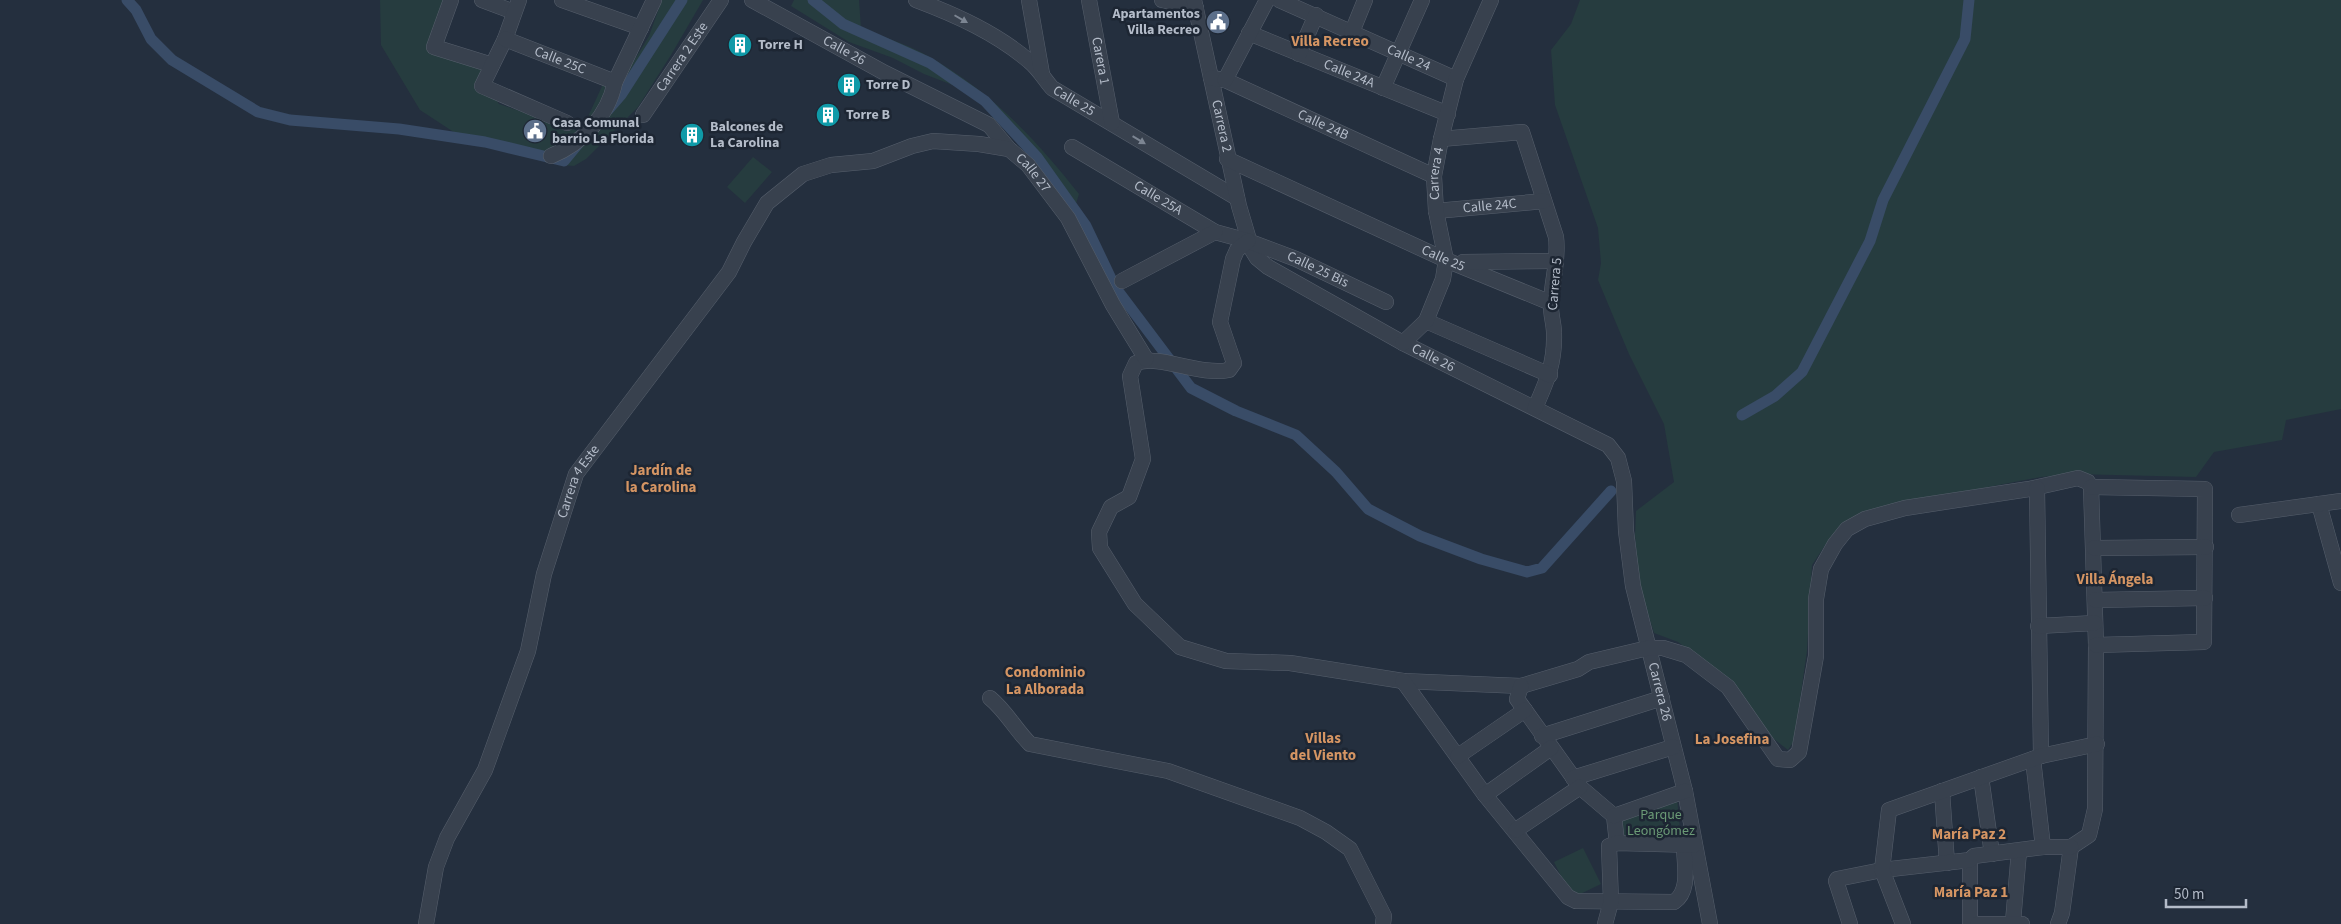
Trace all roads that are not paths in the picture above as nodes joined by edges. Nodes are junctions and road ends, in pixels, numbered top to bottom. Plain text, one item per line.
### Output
1 (451, 0) edge
2 (482, 0) edge
3 (562, 0) edge
4 (654, 0) edge
5 (721, 0) edge
6 (752, 0) edge
7 (916, 0) edge
8 (1029, 0) edge
9 (1090, 0) edge
10 (1162, 0) edge
11 (1266, 0) edge
12 (1280, 0) edge
13 (1365, 0) edge
14 (1422, 0) edge
15 (1491, 0) edge
16 (1195, 4) edge
17 (1304, 4) edge
18 (517, 6) edge
19 (1316, 15) junction
20 (641, 28) junction
21 (1352, 32) junction
22 (1249, 33) junction
23 (505, 39) junction
24 (1300, 54) junction
25 (1396, 54) junction
26 (492, 65) junction
27 (1042, 74) junction
28 (1218, 79) junction
29 (1456, 79) junction
30 (615, 82) junction
31 (1383, 88) junction
32 (1448, 114) junction
33 (643, 115) dead end
34 (568, 123) dead end
35 (1112, 123) junction
36 (1441, 139) junction
37 (1072, 147) dead end
38 (1009, 149) junction
39 (551, 156) dead end
40 (1228, 159) junction
41 (830, 165) joint
42 (1434, 176) junction
43 (1237, 198) junction
44 (1544, 201) junction
45 (1436, 211) junction
46 (1215, 232) junction
47 (1250, 245) junction
48 (1451, 261) junction
49 (1556, 261) junction
50 (1122, 281) dead end
51 (1386, 302) dead end
52 (1551, 303) junction
53 (1426, 321) junction
54 (1403, 343) junction
55 (1151, 360) junction
56 (1550, 375) junction
57 (1535, 408) junction
58 (1618, 458) joint
59 (2091, 487) junction
60 (2037, 488) junction
61 (2341, 501) edge
62 (2319, 504) junction
63 (2239, 514) dead end
64 (2206, 547) junction
65 (2094, 548) junction
66 (2341, 583) edge
67 (2205, 598) junction
68 (2095, 600) junction
69 (2095, 624) junction
70 (2038, 626) junction
71 (2096, 645) junction
72 (1648, 648) junction
73 (1403, 680) junction
74 (1521, 686) junction
75 (990, 698) dead end
76 (1662, 698) junction
77 (1525, 710) junction
78 (1547, 742) junction
79 (2096, 744) junction
80 (1673, 746) junction
81 (1458, 756) junction
82 (2037, 758) junction
83 (1981, 777) junction
84 (1577, 782) junction
85 (1685, 791) junction
86 (1942, 791) junction
87 (1485, 795) junction
88 (1614, 816) junction
89 (1516, 830) junction
90 (1613, 845) junction
91 (1689, 845) junction
92 (2043, 847) junction
93 (2071, 848) junction
94 (2019, 851) junction
95 (1992, 854) junction
96 (1970, 860) junction
97 (1947, 864) junction
98 (1882, 870) junction
99 (1611, 902) junction
100 (2018, 923) edge
101 (426, 924) edge
102 (1383, 924) edge
103 (1605, 924) edge
104 (1710, 924) edge
105 (1850, 924) edge
106 (1903, 924) edge
107 (1970, 924) edge
108 (1978, 924) edge
109 (2058, 924) edge

1 - 26 street
2 - 18 street
3 - 20 street
4 - 20 street
5 - 33 street, Carrera 2 Este
6 - 38 street, Calle 26
7 -> 27 street, Calle 25
8 - 27 street
9 - 35 street, Carera 1
10 - 16 street
11 - 22 street
12 - 17 street, Calle 24
13 - 21 street
14 - 25 street
15 - 29 street, Carrera 4
16 - 28 street, Carrera 2
17 - 19 street, Calle 24
18 - 23 street
19 - 21 street, Calle 24
19 - 24 street
20 - 30 street
21 - 25 street, Calle 24
22 - 24 street, Calle 24A
22 - 28 street
23 - 26 street
23 - 30 street, Calle 25C
24 - 31 street, Calle 24A
25 - 29 street, Calle 24
25 - 31 street
26 - 34 street
27 - 35 street, Calle 25
28 - 40 street, Carrera 2
28 - 42 street, Calle 24B
29 - 32 street, Carrera 4
30 - 39 street
31 - 32 street, Calle 24A
32 - 36 street, Carrera 4
35 -> 43 street, Calle 25
36 - 42 street, Carrera 4
36 - 44 street, Carrera 5
37 - 46 street, Calle 25A
38 - 41 street, Calle 27
38 - 55 street, Calle 27
40 - 43 street, Carrera 2
40 - 48 street, Calle 25
41 - 101 street, Carrera 4 Este
42 - 45 street, Carrera 4
43 - 47 street, Carrera 2
44 - 45 street, Calle 24C
44 - 49 street, Carrera 5
45 - 48 street, Carrera 4
46 - 47 street, Calle 25A
46 - 50 street
47 - 51 street, Calle 25 Bis
47 - 54 street, Calle 26
47 - 55 street
48 - 49 street
48 - 52 street, Calle 25
48 - 53 street, Carrera 4
49 - 52 street, Carrera 5
52 - 56 street, Carrera 5
53 - 54 street, Carrera 4
53 - 56 street
54 - 57 street, Calle 26
55 - 73 street
56 - 57 street, Carrera 5
57 - 58 street, Calle 26
58 - 72 street, Carrera 26
59 - 60 street
59 - 64 street
59 - 65 street
60 - 70 street
60 - 72 street
61 - 62 street
62 - 63 street
62 - 66 street
64 - 65 street
64 - 67 street
65 - 68 street
67 - 68 street
67 - 71 street
68 - 69 street
69 - 70 street
69 - 71 street
70 - 82 street
71 - 79 street
72 - 74 street
72 - 76 street, Carrera 26
73 - 74 street
73 - 81 street
74 - 77 street
75 - 102 street
76 - 78 street
76 - 80 street, Carrera 26
77 - 78 street
77 - 81 street
78 - 84 street
78 - 87 street
79 - 82 street
79 - 93 street
80 - 84 street
80 - 85 street, Carrera 26
81 - 87 street
82 - 83 street
82 - 92 street
83 - 86 street
83 - 95 street
84 - 88 street
84 - 89 street
85 - 88 street
85 - 91 street, Carrera 26
86 - 97 street
86 - 98 street
87 - 89 street
88 - 90 street
89 - 99 street
90 - 91 street
90 - 99 street
91 - 99 street
91 - 104 street, Carrera 26
92 - 93 street
92 - 94 street
93 - 109 street
94 - 95 street
94 - 100 street
95 - 96 street
96 - 97 street
96 - 107 street
97 - 98 street
98 - 105 street
98 - 106 street
99 - 103 street
100 - 108 street

